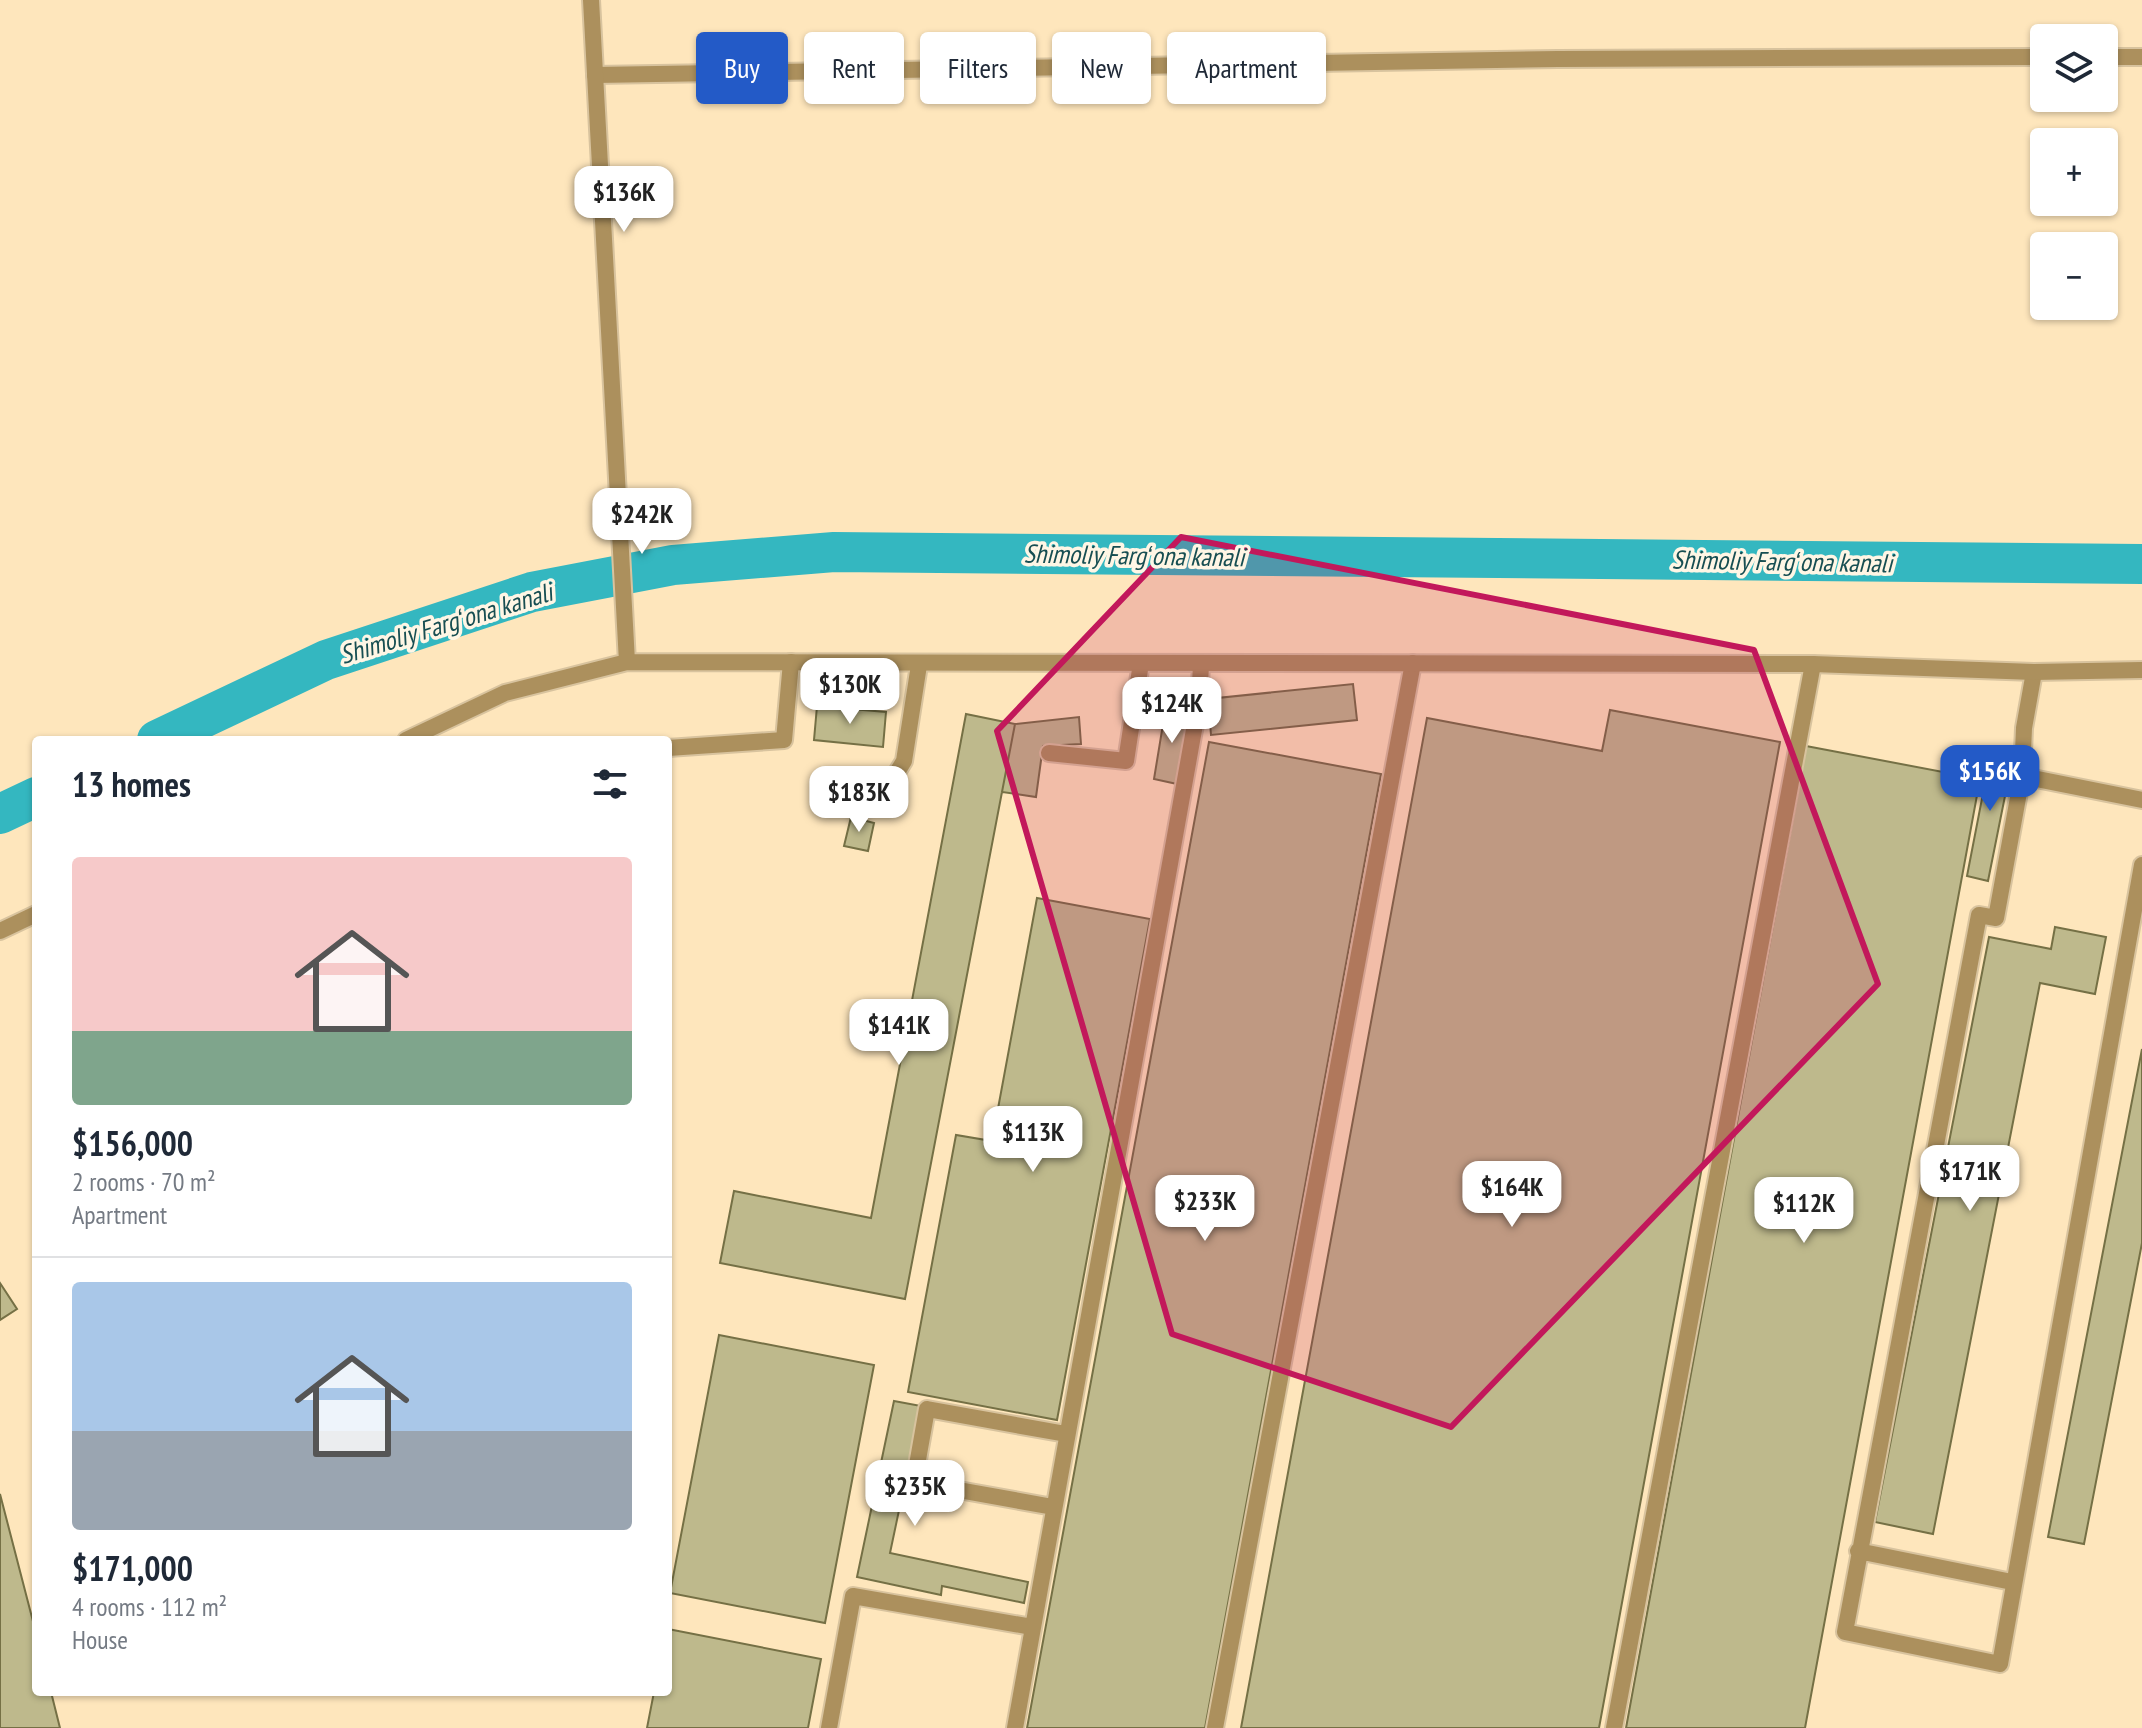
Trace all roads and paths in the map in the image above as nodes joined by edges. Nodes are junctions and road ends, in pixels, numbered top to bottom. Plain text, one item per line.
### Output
1 (591, 0) edge
2 (2030, 57) edge
3 (2118, 57) edge
4 (2142, 57) edge
5 (595, 75) junction
6 (627, 662) junction
7 (791, 662) junction
8 (1141, 663) junction
9 (1413, 663) junction
10 (1813, 664) junction
11 (919, 665) junction
12 (1201, 665) junction
13 (2142, 670) edge
14 (2034, 672) junction
15 (414, 736) edge
16 (672, 748) edge
17 (1049, 753) dead end
18 (2022, 776) junction
19 (847, 783) dead end
20 (2142, 800) edge
21 (2142, 865) edge
22 (32, 916) edge
23 (0, 931) edge
24 (1066, 1434) junction
25 (1053, 1507) junction
26 (1858, 1551) junction
27 (2012, 1582) junction
28 (1032, 1627) junction
29 (829, 1728) edge
30 (1015, 1728) edge
31 (1215, 1728) edge
32 (1614, 1728) edge

1 - 5 street
2 - 5 street
3 - 4 street
5 - 6 street
6 - 7 street
6 - 15 street
7 - 11 street
7 - 16 street
8 - 11 street
8 - 12 street
8 - 17 street
9 - 10 street
9 - 12 street
9 - 31 street
10 - 14 street
10 - 32 street
11 - 19 street
12 - 24 street
13 - 14 street
14 - 18 street
18 - 20 street
18 - 26 street
21 - 27 street
22 - 23 street
24 - 25 street
24 - 25 street
25 - 28 street
26 - 27 street
26 - 27 street
28 - 29 street
28 - 30 street

